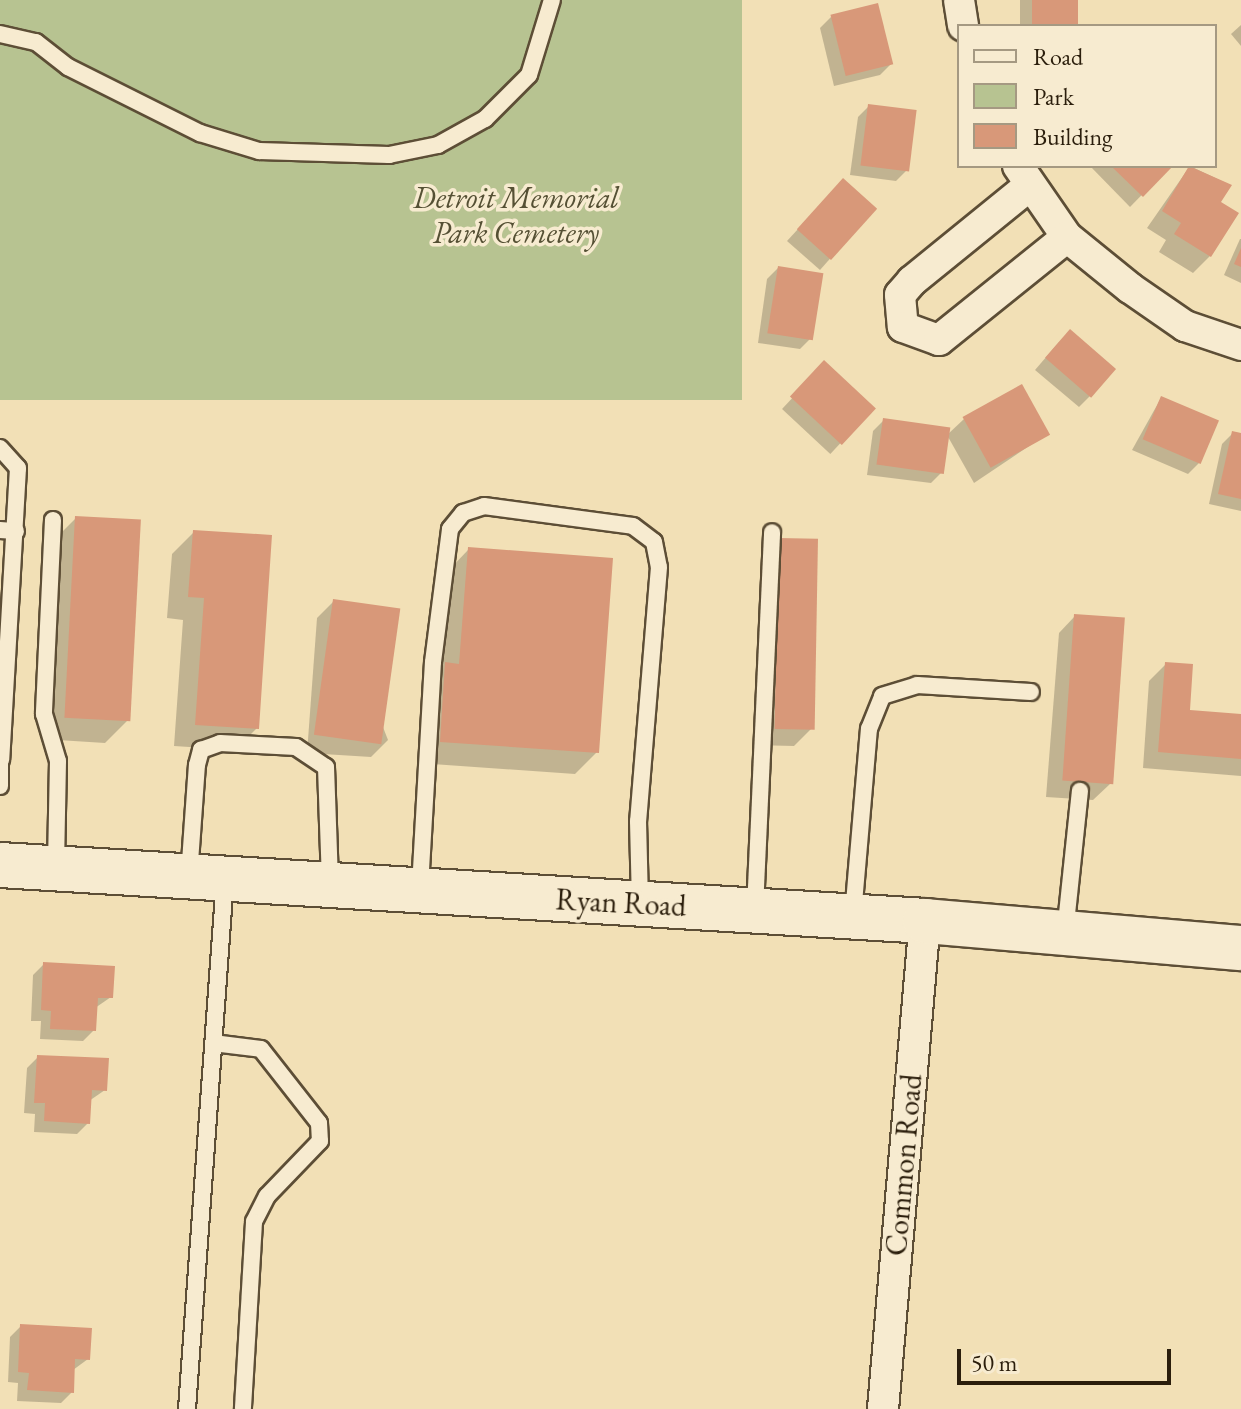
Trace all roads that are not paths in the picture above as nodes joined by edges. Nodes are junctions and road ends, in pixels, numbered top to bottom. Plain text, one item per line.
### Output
1 (552, 0) edge
2 (959, 0) edge
3 (963, 24) edge
4 (0, 34) edge
5 (1024, 176) edge
6 (1067, 237) junction
7 (1241, 345) edge
8 (0, 448) edge
9 (53, 520) dead end
10 (8, 531) edge
11 (772, 532) dead end
12 (1031, 692) dead end
13 (1, 760) edge
14 (0, 786) edge
15 (1080, 791) dead end
16 (0, 865) edge
17 (55, 868) junction
18 (207, 878) junction
19 (330, 885) junction
20 (420, 891) junction
21 (640, 904) junction
22 (755, 911) junction
23 (853, 917) junction
24 (925, 921) junction
25 (1065, 933) junction
26 (1241, 948) edge
27 (213, 1043) junction
28 (187, 1409) edge
29 (243, 1409) edge
30 (883, 1409) edge

1 - 4 lane
2 - 3 street
5 - 6 street
5 - 6 street
6 - 7 street
8 - 10 lane
9 - 17 lane
10 - 13 lane
11 - 22 lane
12 - 23 lane
13 - 14 lane
15 - 25 lane
16 - 17 main road, Ryan Road
17 - 18 main road, Ryan Road
18 - 19 main road, Ryan Road
18 - 19 lane
18 - 27 lane
19 - 20 main road, Ryan Road
20 - 21 main road, Ryan Road
20 - 21 lane
21 - 22 main road, Ryan Road
22 - 23 main road, Ryan Road
23 - 24 main road, Ryan Road
24 - 25 main road, Ryan Road
24 - 30 street, Common Road
25 - 26 main road, Ryan Road
27 - 28 lane
27 - 29 lane

